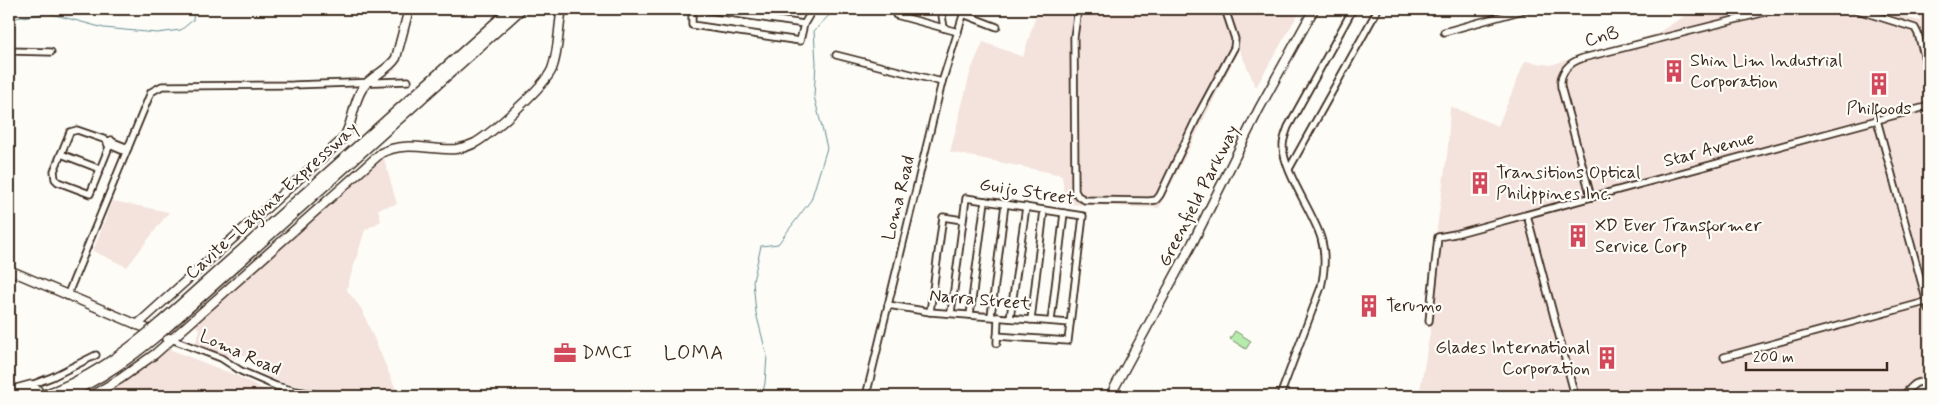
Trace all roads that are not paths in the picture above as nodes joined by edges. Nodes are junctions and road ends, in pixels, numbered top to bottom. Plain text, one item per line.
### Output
1 (409, 9) edge
2 (511, 9) edge
3 (522, 9) edge
4 (562, 9) edge
5 (692, 9) edge
6 (702, 9) edge
7 (813, 9) edge
8 (896, 9) edge
9 (941, 9) edge
10 (1078, 9) edge
11 (1225, 9) edge
12 (1314, 9) edge
13 (1353, 9) edge
14 (1378, 9) edge
15 (1528, 9) edge
16 (1778, 9) edge
17 (1854, 9) edge
18 (964, 12) edge
19 (804, 24) junction
20 (997, 27) dead end
21 (944, 28) junction
22 (958, 32) junction
23 (1444, 32) dead end
24 (9, 51) edge
25 (51, 52) dead end
26 (836, 55) dead end
27 (1929, 73) edge
28 (408, 82) dead end
29 (942, 82) junction
30 (368, 83) junction
31 (1929, 106) edge
32 (1877, 120) junction
33 (110, 144) junction
34 (127, 150) junction
35 (60, 154) junction
36 (100, 169) junction
37 (1289, 169) junction
38 (1590, 198) junction
39 (985, 201) junction
40 (1006, 204) junction
41 (1026, 207) junction
42 (1044, 210) junction
43 (1064, 213) junction
44 (1527, 215) junction
45 (962, 220) junction
46 (9, 270) edge
47 (67, 296) junction
48 (1928, 301) edge
49 (888, 306) junction
50 (1929, 310) edge
51 (930, 312) junction
52 (951, 313) junction
53 (970, 315) junction
54 (991, 316) junction
55 (998, 317) junction
56 (1010, 318) junction
57 (1031, 320) junction
58 (1051, 321) junction
59 (1429, 321) dead end
60 (1070, 323) junction
61 (137, 325) junction
62 (162, 326) junction
63 (171, 339) junction
64 (96, 355) dead end
65 (1724, 357) dead end
66 (9, 391) edge
67 (36, 393) edge
68 (1929, 394) edge
69 (18, 396) edge
70 (62, 396) edge
71 (91, 396) edge
72 (328, 396) edge
73 (866, 396) edge
74 (1110, 396) edge
75 (1280, 396) edge
76 (1575, 396) edge
77 (1904, 396) edge

1 - 30 main road
2 - 62 highway, Cavite–Laguna Expressway
3 - 62 highway, Cavite–Laguna Expressway
4 - 63 main road
5 - 19 street
6 - 19 street
7 - 19 street
8 - 21 street
9 - 21 street
10 - 11 street
12 - 74 main road, Greenfield Parkway
13 - 37 street
14 - 37 street
15 - 23 street
16 - 38 street, CnB
17 - 27 street
18 - 20 street
18 - 22 street, Loma Road
21 - 22 street
22 - 29 street, Loma Road
24 - 25 street
26 - 29 street
28 - 30 street
29 - 49 street, Loma Road
30 - 34 street
30 - 61 main road
31 - 32 street, Star Avenue
32 - 38 street, Star Avenue
32 - 48 street
33 - 34 street
33 - 35 street
33 - 36 street
34 - 47 street
35 - 36 street
35 - 36 street
37 - 75 street
38 - 44 street, Star Avenue
39 - 40 street, Guijo Street
39 - 45 street, Guijo Street
39 - 53 street
40 - 41 street, Guijo Street
40 - 54 street
41 - 42 street, Guijo Street
41 - 56 street
42 - 43 street, Guijo Street
42 - 57 street
43 - 58 street
43 - 60 street, Guijo Street
44 - 59 street, Star Avenue
44 - 76 street
45 - 51 street
45 - 52 street
46 - 47 main road
47 - 61 main road
48 - 50 street
48 - 65 street
49 - 51 street, Narra Street
49 - 73 street, Loma Road
51 - 52 street, Narra Street
52 - 53 street, Narra Street
53 - 54 street, Narra Street
54 - 55 street, Narra Street
55 - 56 street, Narra Street
55 - 60 street
56 - 57 street, Narra Street
57 - 58 street, Narra Street
58 - 60 street, Narra Street
61 - 63 main road
62 - 67 highway, Cavite–Laguna Expressway, bridge
62 - 70 highway, Cavite–Laguna Expressway, bridge
63 - 71 main road
63 - 72 street, Loma Road
64 - 67 street
66 - 67 main road
67 - 69 highway, Cavite–Laguna Expressway
68 - 77 street

